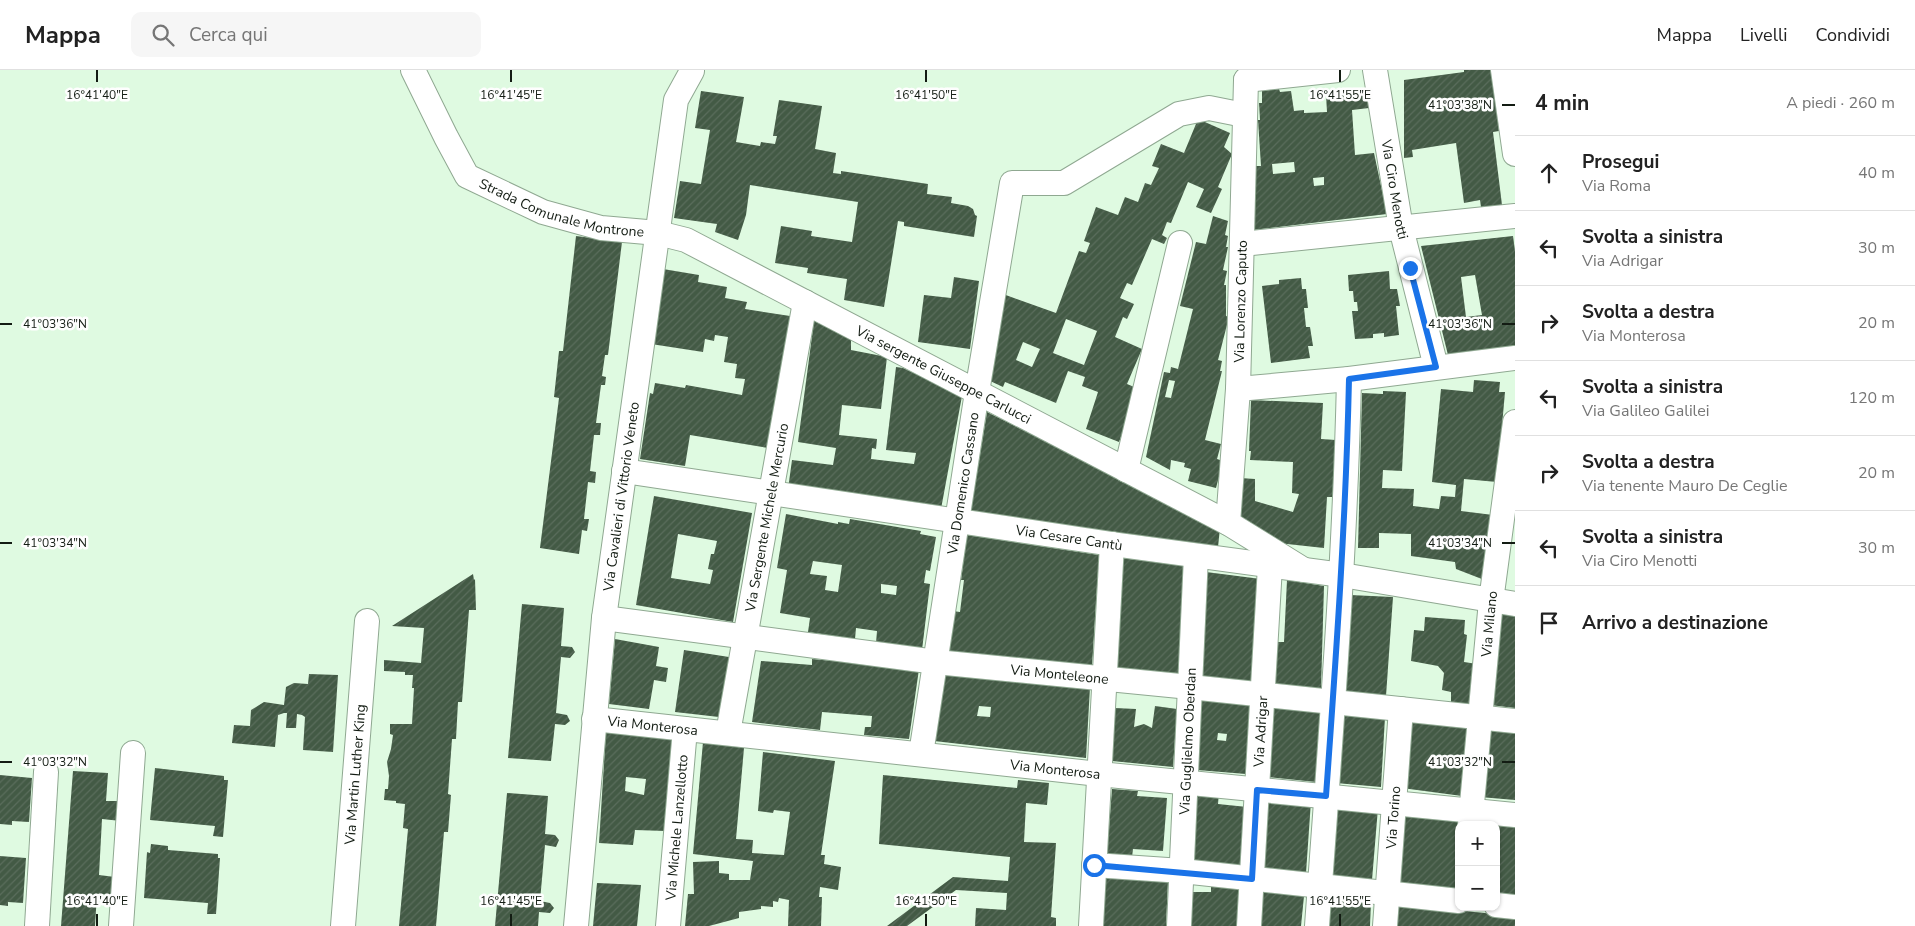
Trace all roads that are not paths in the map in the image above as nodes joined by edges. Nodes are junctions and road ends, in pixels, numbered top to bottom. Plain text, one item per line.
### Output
1 (413, 70) edge
2 (1338, 70) edge
3 (1376, 70) edge
4 (1502, 70) edge
5 (692, 71) dead end
6 (1250, 75) edge
7 (1244, 115) junction
8 (1515, 154) edge
9 (1515, 216) edge
10 (1401, 228) junction
11 (658, 233) junction
12 (1180, 243) dead end
13 (1242, 244) junction
14 (805, 302) junction
15 (1515, 358) edge
16 (1436, 367) junction
17 (1349, 379) junction
18 (1238, 389) junction
19 (977, 392) junction
20 (1515, 422) edge
21 (1126, 470) junction
22 (624, 471) junction
23 (771, 493) junction
24 (957, 521) junction
25 (1228, 523) junction
26 (1112, 544) junction
27 (1196, 556) junction
28 (1270, 566) junction
29 (1304, 570) junction
30 (1342, 574) junction
31 (1491, 601) junction
32 (1515, 604) edge
33 (604, 618) junction
34 (368, 621) dead end
35 (745, 637) junction
36 (936, 662) junction
37 (1105, 679) junction
38 (1190, 686) junction
39 (1263, 694) junction
40 (1332, 702) junction
41 (1401, 709) junction
42 (1480, 717) junction
43 (594, 719) junction
44 (1515, 721) edge
45 (685, 729) junction
46 (728, 734) junction
47 (133, 753) dead end
48 (921, 754) junction
49 (46, 772) dead end
50 (1099, 774) junction
51 (1186, 782) junction
52 (1257, 790) junction
53 (1326, 796) junction
54 (1392, 802) junction
55 (1515, 815) edge
56 (1470, 818) edge
57 (1094, 865) junction
58 (1182, 872) junction
59 (1252, 879) junction
60 (1319, 886) junction
61 (1388, 894) junction
62 (1455, 902) edge
63 (1500, 905) edge
64 (1515, 907) edge
65 (37, 926) edge
66 (121, 926) edge
67 (343, 926) edge
68 (576, 926) edge
69 (668, 926) edge
70 (1091, 926) edge
71 (1180, 926) edge
72 (1250, 926) edge
73 (1316, 926) edge
74 (1385, 926) edge

1 - 11 street, Strada Comunale Montrone
2 - 6 street
3 - 10 street, Via Ciro Menotti
4 - 8 street
5 - 11 street, Via Cavalieri di Vittorio Veneto
6 - 7 street, Via Lorenzo Caputo
7 - 13 street, Via Lorenzo Caputo
7 - 19 street, Via Domenico Cassano
9 - 10 street
10 - 13 street
10 - 16 street, Via Ciro Menotti
11 - 14 street, Via sergente Giuseppe Carlucci
11 - 22 street, Via Cavalieri di Vittorio Veneto
12 - 21 street
13 - 18 street, Via Lorenzo Caputo
14 - 19 street, Via sergente Giuseppe Carlucci
14 - 23 street, Via Sergente Michele Mercurio
15 - 16 street
16 - 17 street
17 - 18 street
17 - 30 street
18 - 25 street, Via Lorenzo Caputo
19 - 21 street, Via sergente Giuseppe Carlucci
19 - 24 street, Via Domenico Cassano
20 - 31 street, Via Milano
21 - 25 street, Via sergente Giuseppe Carlucci
22 - 23 street, Via Cesare Cantù
22 - 33 street, Via Cavalieri di Vittorio Veneto
23 - 24 street, Via Cesare Cantù
23 - 35 street, Via Sergente Michele Mercurio
24 - 26 street, Via Cesare Cantù
24 - 36 street, Via Domenico Cassano
25 - 29 street, Via sergente Giuseppe Carlucci
26 - 27 street, Via Cesare Cantù
26 - 37 street
27 - 28 street, Via Cesare Cantù
27 - 38 street, Via Guglielmo Oberdan
28 - 29 street, Via Cesare Cantù
28 - 39 street, Via Adrigar
29 - 30 street, Via Cesare Cantù
30 - 31 street, Via Cesare Cantù
30 - 40 street
31 - 32 street, Via Cesare Cantù
31 - 42 street, Via Milano
33 - 35 street, Via Monteleone
33 - 43 street, Via Cavalieri di Vittorio Veneto
34 - 67 street, Via Martin Luther King
35 - 36 street, Via Monteleone
35 - 46 street, Via Sergente Michele Mercurio
36 - 37 street, Via Monteleone
36 - 48 street, Via Domenico Cassano
37 - 38 street, Via Monteleone
37 - 50 street
38 - 39 street, Via Monteleone
38 - 51 street, Via Guglielmo Oberdan
39 - 40 street, Via Monteleone
39 - 52 street, Via Adrigar
40 - 41 street, Via Monteleone
40 - 53 street
41 - 42 street, Via Monteleone
41 - 54 street, Via Torino
42 - 44 street, Via Monteleone
42 - 56 street, Via Milano
43 - 45 street, Via Monterosa
43 - 68 street, Via Cavalieri di Vittorio Veneto
45 - 46 street, Via Monterosa
45 - 69 street, Via Michele Lanzellotto
46 - 48 street, Via Monterosa
47 - 66 street
48 - 50 street, Via Monterosa
49 - 65 street
50 - 51 street, Via Monterosa
50 - 57 street
51 - 52 street, Via Monterosa
51 - 58 street, Via Guglielmo Oberdan
52 - 53 street, Via Monterosa
52 - 59 street, Via Adrigar
53 - 54 street, Via Monterosa
53 - 60 street
54 - 56 street, Via Monterosa
54 - 61 street, Via Torino
55 - 56 street, Via Monterosa
57 - 58 street
57 - 70 street
58 - 59 street
58 - 71 street, Via Guglielmo Oberdan
59 - 60 street
59 - 72 street, Via Adrigar
60 - 61 street
60 - 73 street
61 - 62 street
61 - 74 street, Via Torino
63 - 64 street

